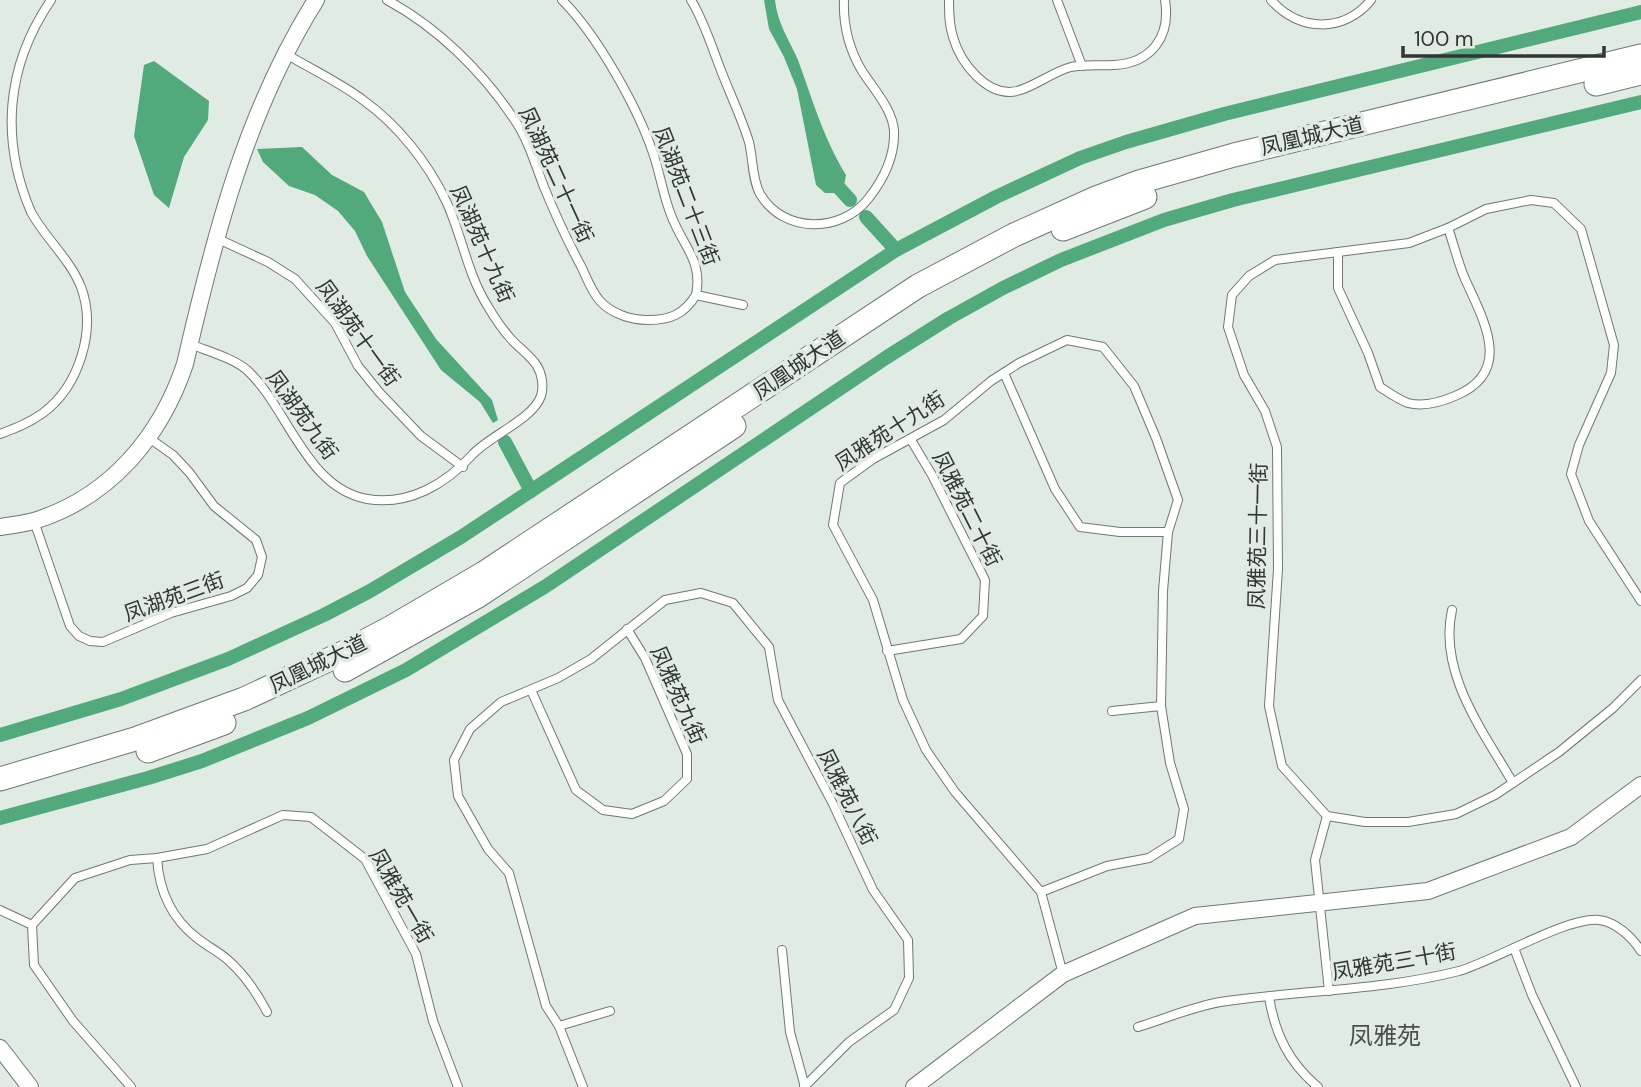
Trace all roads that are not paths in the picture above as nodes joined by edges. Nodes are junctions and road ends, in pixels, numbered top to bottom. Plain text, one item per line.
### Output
1 (51, 0) edge
2 (316, 0) edge
3 (387, 0) edge
4 (562, 0) edge
5 (691, 0) edge
6 (844, 0) edge
7 (949, 0) edge
8 (1056, 0) edge
9 (1165, 0) edge
10 (1271, 0) edge
11 (1371, 0) edge
12 (286, 54) junction
13 (1641, 56) edge
14 (1082, 66) junction
15 (1641, 73) edge
16 (5, 96) edge
17 (1448, 228) junction
18 (215, 238) junction
19 (1338, 253) junction
20 (696, 295) junction
21 (743, 305) dead end
22 (189, 344) junction
23 (1004, 373) junction
24 (0, 434) edge
25 (149, 438) junction
26 (911, 440) junction
27 (463, 467) junction
28 (34, 521) junction
29 (0, 527) edge
30 (1168, 533) junction
31 (1641, 601) edge
32 (1452, 610) dead end
33 (626, 629) junction
34 (887, 651) junction
35 (1641, 680) edge
36 (531, 690) junction
37 (1161, 706) junction
38 (1112, 711) dead end
39 (0, 779) edge
40 (1513, 783) junction
41 (1641, 785) edge
42 (0, 793) edge
43 (1326, 816) junction
44 (157, 858) junction
45 (1041, 892) junction
46 (1319, 904) junction
47 (0, 909) edge
48 (32, 925) junction
49 (1514, 948) junction
50 (782, 950) dead end
51 (1641, 951) edge
52 (1063, 974) junction
53 (1329, 991) junction
54 (1269, 997) junction
55 (610, 1011) dead end
56 (267, 1012) dead end
57 (559, 1026) junction
58 (1138, 1027) dead end
59 (0, 1048) edge
60 (30, 1087) edge
61 (131, 1087) edge
62 (458, 1087) edge
63 (583, 1087) edge
64 (805, 1087) edge
65 (914, 1087) edge
66 (1318, 1087) edge
67 (1576, 1087) edge

1 - 16 lane
2 - 12 street
3 - 20 lane, 凤湖苑二十一街
4 - 20 lane, 凤湖苑二十三街
5 - 6 lane
7 - 14 lane
8 - 14 lane
9 - 14 lane
10 - 11 lane
12 - 18 street
12 - 27 lane, 凤湖苑十九街
13 - 39 main road, 凤凰城大道
15 - 42 main road, 凤凰城大道
16 - 24 lane
17 - 19 lane, 凤雅苑三十一街
17 - 19 lane
17 - 31 lane, 凤雅苑三十一街
18 - 22 street
18 - 27 lane, 凤湖苑十一街
19 - 43 lane, 凤雅苑三十一街
20 - 21 lane, 凤湖苑二十三街
22 - 25 street
22 - 27 lane, 凤湖苑九街
23 - 26 lane, 凤雅苑十九街
23 - 30 lane
23 - 30 lane, 凤雅苑十九街
25 - 28 street
25 - 28 lane, 凤湖苑三街
26 - 34 lane, 凤雅苑十九街
26 - 34 lane, 凤雅苑二十街
28 - 29 street
30 - 37 lane, 凤雅苑十九街
32 - 40 lane
33 - 36 lane, 凤雅苑九街
33 - 36 lane, 凤雅苑九街
33 - 64 lane, 凤雅苑八街
34 - 45 lane, 凤雅苑十九街
35 - 40 lane
36 - 57 lane, 凤雅苑九街
37 - 38 lane
37 - 45 lane, 凤雅苑十九街
40 - 43 lane
41 - 46 street
43 - 46 lane
44 - 48 lane, 凤雅苑一街
44 - 56 lane
44 - 62 lane, 凤雅苑一街
45 - 52 lane
46 - 52 street
46 - 53 lane
47 - 48 lane
48 - 61 lane
49 - 51 lane, 凤雅苑三十街
49 - 53 lane, 凤雅苑三十街
49 - 67 lane
50 - 64 lane, 凤雅苑八街
52 - 65 street
53 - 54 lane, 凤雅苑三十街
54 - 58 lane, 凤雅苑三十街
54 - 66 lane
55 - 57 lane
57 - 63 lane, 凤雅苑九街
59 - 60 street

